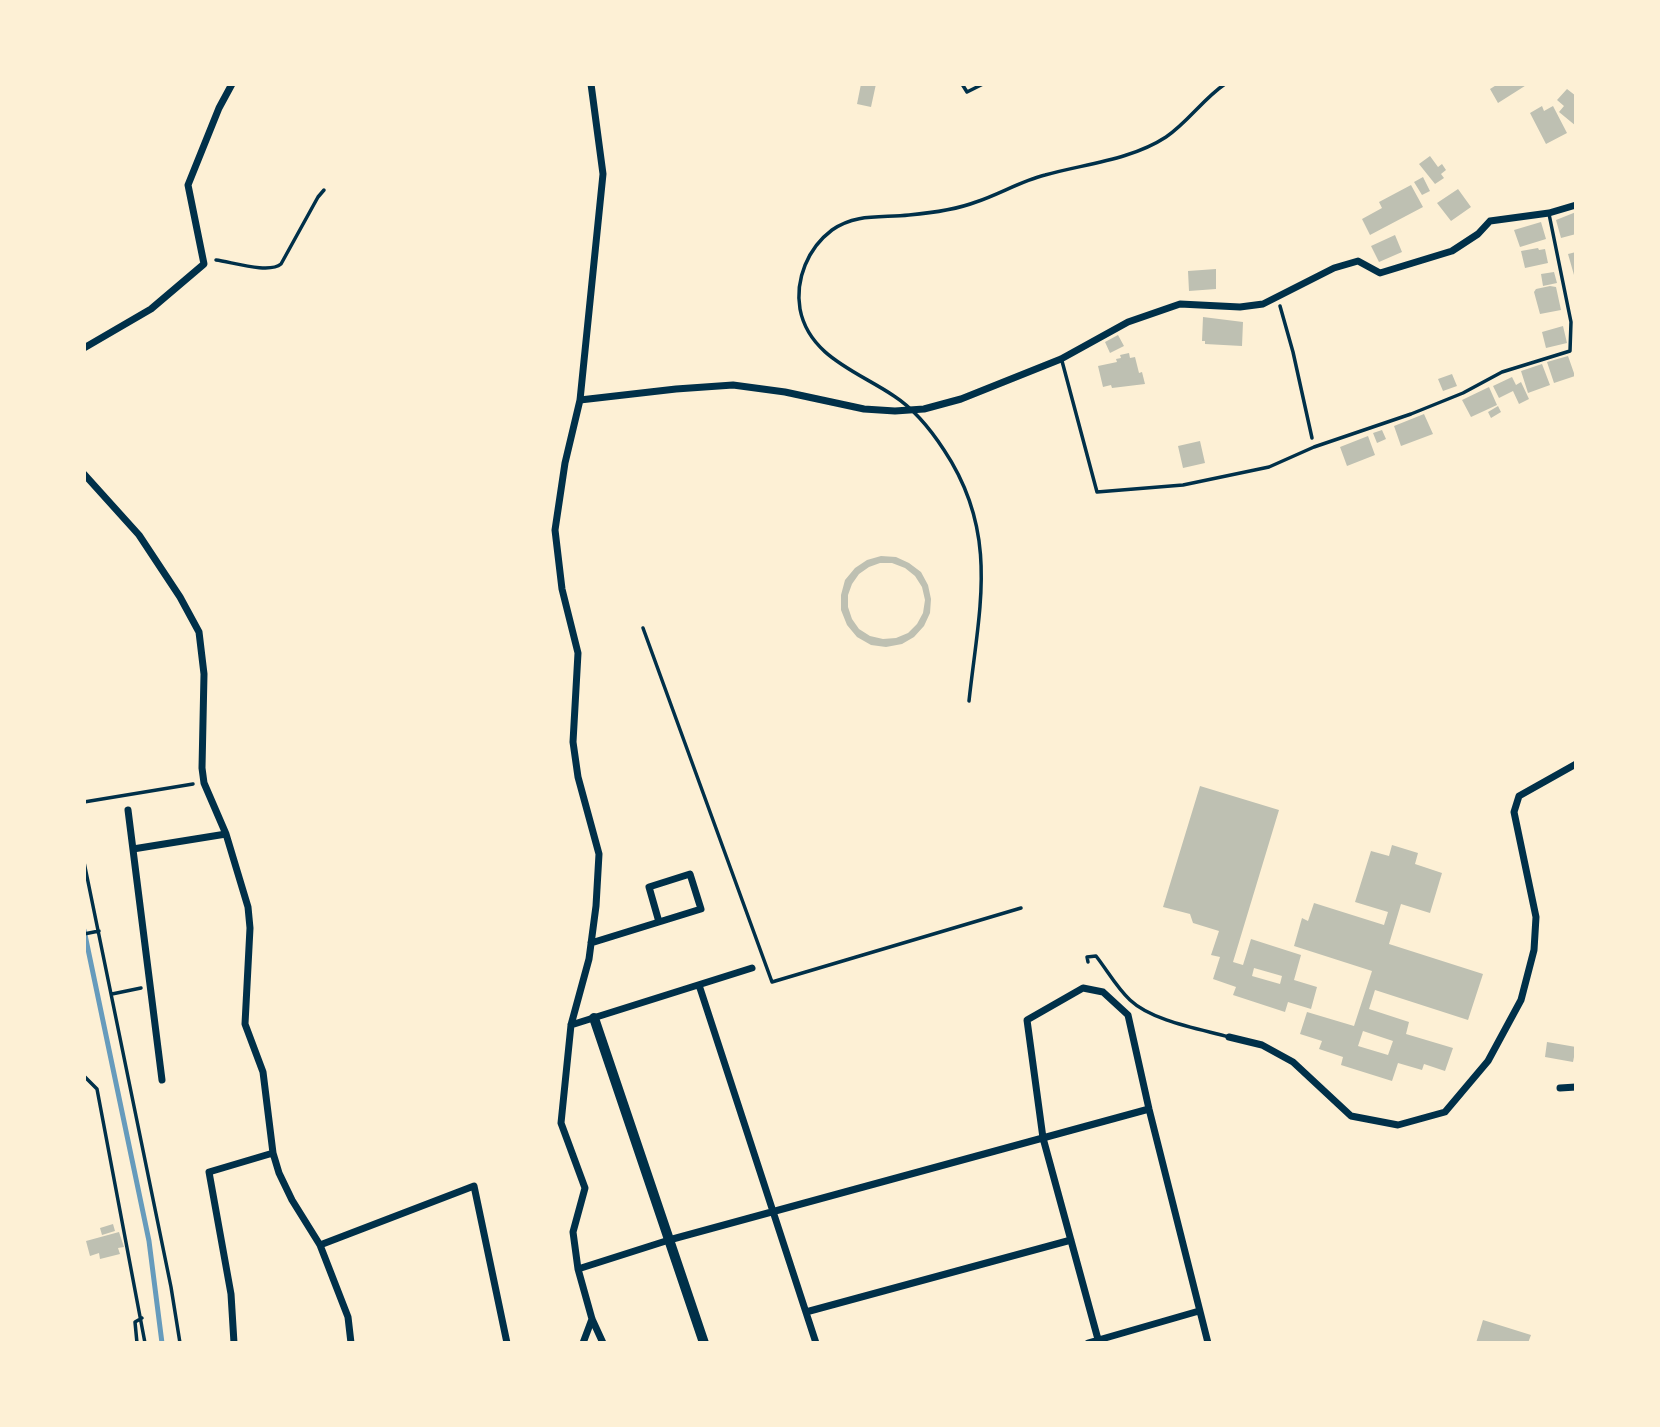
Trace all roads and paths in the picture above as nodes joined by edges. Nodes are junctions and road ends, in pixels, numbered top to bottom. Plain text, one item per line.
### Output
1 (232, 84) edge
2 (591, 84) edge
3 (962, 84) edge
4 (984, 84) edge
5 (1225, 84) edge
6 (324, 190) dead end
7 (1576, 205) edge
8 (1549, 213) junction
9 (204, 264) junction
10 (1277, 297) junction
11 (85, 346) edge
12 (1570, 351) junction
13 (1576, 352) edge
14 (1061, 359) junction
15 (580, 400) junction
16 (912, 410) junction
17 (1314, 447) junction
18 (84, 474) edge
19 (643, 628) dead end
20 (969, 701) dead end
21 (1576, 764) edge
22 (198, 783) dead end
23 (84, 802) edge
24 (128, 810) dead end
25 (226, 834) junction
26 (133, 849) junction
27 (84, 862) edge
28 (1021, 908) dead end
29 (659, 922) junction
30 (99, 931) junction
31 (84, 934) edge
32 (592, 943) junction
33 (1088, 962) dead end
34 (752, 968) dead end
35 (699, 985) junction
36 (150, 987) junction
37 (112, 994) junction
38 (594, 1018) junction
39 (572, 1025) junction
40 (1229, 1037) joint
41 (84, 1076) edge
42 (162, 1080) dead end
43 (1576, 1087) edge
44 (1560, 1088) dead end
45 (1149, 1109) junction
46 (1042, 1138) junction
47 (273, 1153) junction
48 (773, 1211) junction
49 (668, 1240) junction
50 (1071, 1240) junction
51 (320, 1245) junction
52 (578, 1269) junction
53 (1199, 1311) junction
54 (806, 1312) junction
55 (142, 1318) junction
56 (592, 1319) junction
57 (1099, 1342) edge
58 (137, 1343) edge
59 (145, 1343) edge
60 (180, 1343) edge
61 (234, 1343) edge
62 (351, 1343) edge
63 (508, 1343) edge
64 (583, 1343) edge
65 (603, 1343) edge
66 (704, 1343) edge
67 (816, 1343) edge
68 (1088, 1343) edge
69 (1208, 1343) edge

1 - 9 street
2 - 15 street
3 - 4 lane
5 - 16 lane
6 - 9 path
7 - 8 street
8 - 10 street
8 - 12 lane
9 - 11 street
10 - 14 street
10 - 17 path
12 - 13 lane
12 - 17 lane
14 - 16 street
14 - 17 lane
15 - 16 street
15 - 32 street
16 - 20 lane
18 - 25 street
19 - 28 lane
21 - 40 street
22 - 23 path
24 - 26 street
25 - 26 street
25 - 47 street
26 - 36 street
27 - 30 path
29 - 29 street
29 - 32 street
30 - 31 path
30 - 37 path
32 - 39 street
33 - 40 lane
34 - 35 street
35 - 38 street
35 - 48 street
36 - 37 path
36 - 42 street
37 - 60 path
38 - 39 street
38 - 49 street
39 - 52 street
41 - 55 path
43 - 44 street
45 - 46 street
45 - 46 street
45 - 53 street
46 - 48 street
46 - 50 street
47 - 51 street
47 - 61 street
48 - 49 street
48 - 54 street
49 - 52 street
49 - 66 street
50 - 54 street
50 - 57 street
51 - 62 street
51 - 63 street
52 - 56 street
53 - 57 street
53 - 69 street
54 - 67 street
55 - 58 path
55 - 59 path
56 - 64 street
56 - 65 street
57 - 68 street

